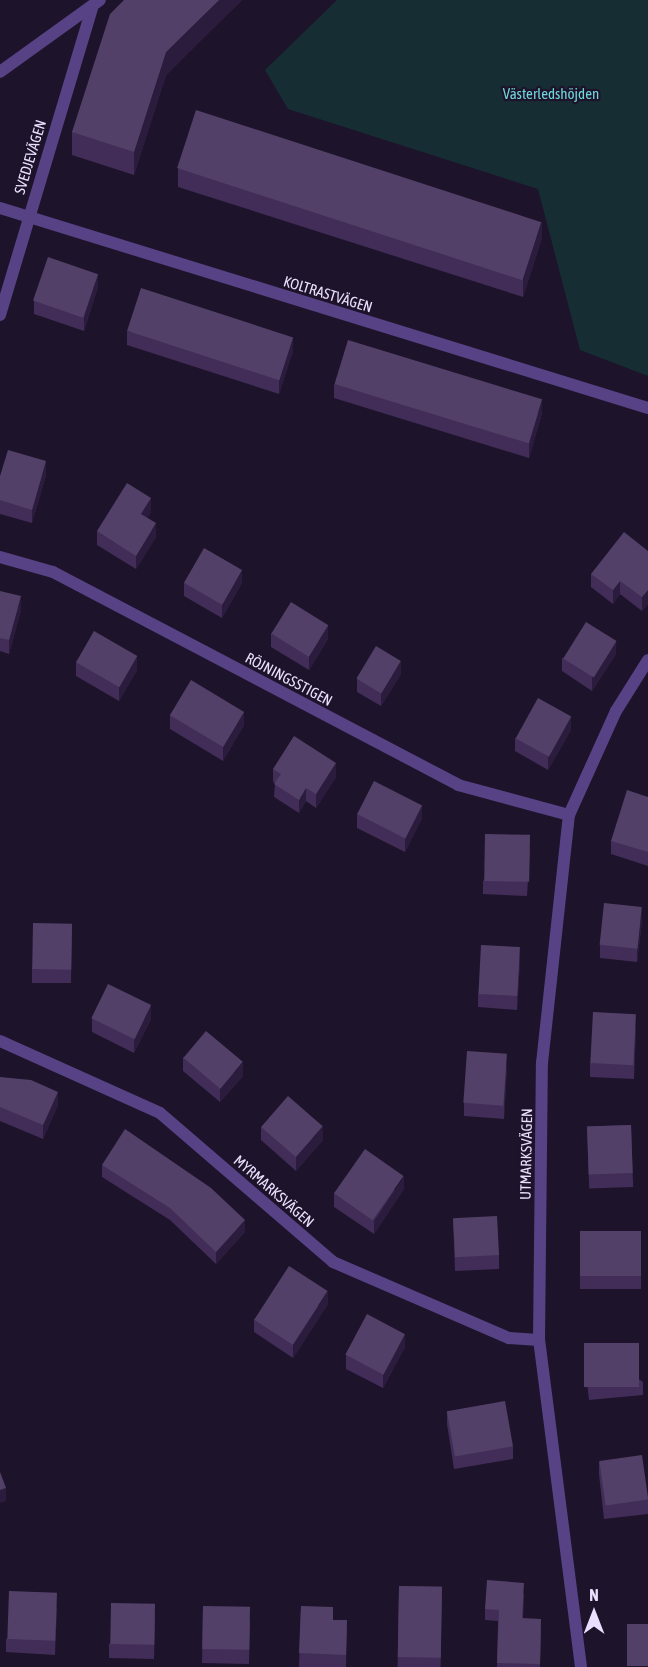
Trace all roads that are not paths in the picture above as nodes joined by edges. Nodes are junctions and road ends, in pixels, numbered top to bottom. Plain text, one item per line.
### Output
1 (96, 4) edge
2 (0, 72) edge
3 (0, 208) edge
4 (27, 218) junction
5 (0, 315) edge
6 (648, 408) edge
7 (0, 557) edge
8 (648, 660) edge
9 (569, 815) junction
10 (0, 1041) edge
11 (539, 1341) junction
12 (581, 1667) edge

1 - 2 street
1 - 4 street, SVEDJEVÄGEN
3 - 4 street, KOLTRASTVÄGEN
4 - 5 street, SVEDJEVÄGEN
4 - 6 street, KOLTRASTVÄGEN
7 - 9 street, RÖJNINGSSTIGEN
8 - 9 street, UTMARKSVÄGEN
9 - 11 street, UTMARKSVÄGEN
10 - 11 street, MYRMARKSVÄGEN
11 - 12 street, UTMARKSVÄGEN

